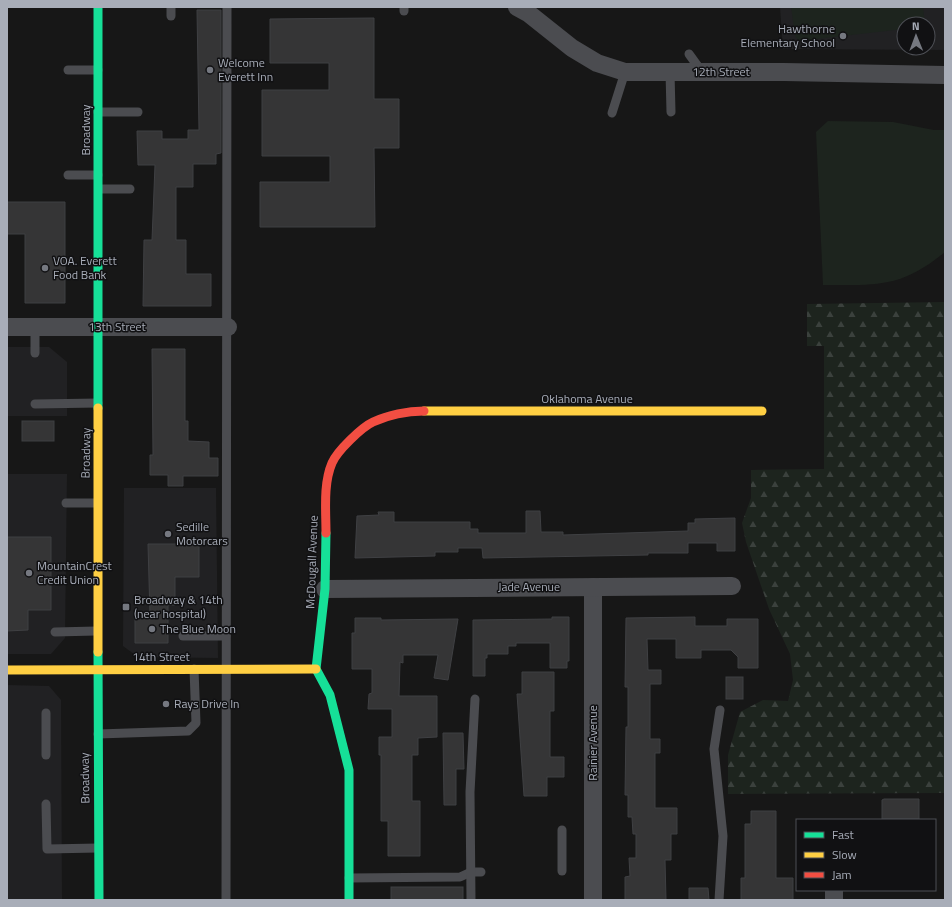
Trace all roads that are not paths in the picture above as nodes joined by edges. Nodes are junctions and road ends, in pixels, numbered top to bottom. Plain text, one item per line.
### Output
1 (98, 7) edge
2 (227, 7) edge
3 (525, 9) edge
4 (689, 54) dead end
5 (68, 70) dead end
6 (98, 70) junction
7 (625, 72) junction
8 (670, 72) junction
9 (702, 72) junction
10 (945, 75) edge
11 (98, 112) junction
12 (138, 112) dead end
13 (671, 112) dead end
14 (612, 113) dead end
15 (68, 175) dead end
16 (98, 175) junction
17 (99, 189) junction
18 (130, 189) dead end
19 (228, 326) junction
20 (7, 327) edge
21 (35, 327) junction
22 (99, 327) junction
23 (35, 353) dead end
24 (98, 403) junction
25 (35, 404) dead end
26 (412, 411) joint
27 (762, 411) dead end
28 (66, 503) dead end
29 (97, 503) junction
30 (732, 586) dead end
31 (593, 587) junction
32 (325, 589) junction
33 (96, 631) junction
34 (54, 632) dead end
35 (183, 636) dead end
36 (226, 636) junction
37 (96, 669) junction
38 (194, 669) junction
39 (227, 669) junction
40 (316, 669) junction
41 (7, 670) edge
42 (475, 699) dead end
43 (720, 710) dead end
44 (46, 713) dead end
45 (97, 734) junction
46 (46, 756) dead end
47 (46, 804) dead end
48 (562, 830) dead end
49 (98, 848) junction
50 (562, 871) dead end
51 (471, 872) junction
52 (481, 872) dead end
53 (349, 878) junction
54 (99, 900) edge
55 (226, 900) edge
56 (349, 900) edge
57 (471, 900) edge
58 (593, 900) edge
59 (719, 900) edge

1 - 6 street, Broadway
2 - 19 lane
3 - 7 street, 12th Street
4 - 9 lane
5 - 6 lane
6 - 11 street, Broadway
7 - 8 street, 12th Street
7 - 14 lane
8 - 9 street, 12th Street
8 - 13 lane
9 - 10 street, 12th Street
11 - 12 lane
11 - 16 street, Broadway
15 - 16 lane
16 - 17 street, Broadway
17 - 18 lane
17 - 22 street, Broadway
19 - 22 street, 13th Street
19 - 36 lane
20 - 21 street, 13th Street
21 - 22 street, 13th Street
21 - 23 lane
22 - 24 street, Broadway
24 - 25 lane
24 - 29 street, Broadway
26 - 27 street, Oklahoma Avenue
26 - 32 street, McDougall Avenue
28 - 29 lane
29 - 33 street, Broadway
30 - 31 street, Jade Avenue
31 - 32 street, Jade Avenue
31 - 58 street, Rainier Avenue
32 - 40 street, McDougall Avenue
33 - 34 lane
33 - 37 street, Broadway
35 - 36 lane
36 - 39 lane
37 - 38 street, 14th Street
37 - 41 street, 14th Street
37 - 45 street, Broadway
38 - 39 street, 14th Street
38 - 45 lane
39 - 40 street, 14th Street
39 - 55 lane
40 - 53 street
42 - 51 lane
43 - 59 lane
44 - 46 lane
45 - 49 street, Broadway
47 - 49 lane
48 - 50 lane
49 - 54 street, Broadway
51 - 52 lane
51 - 53 lane
51 - 57 lane
53 - 56 street

